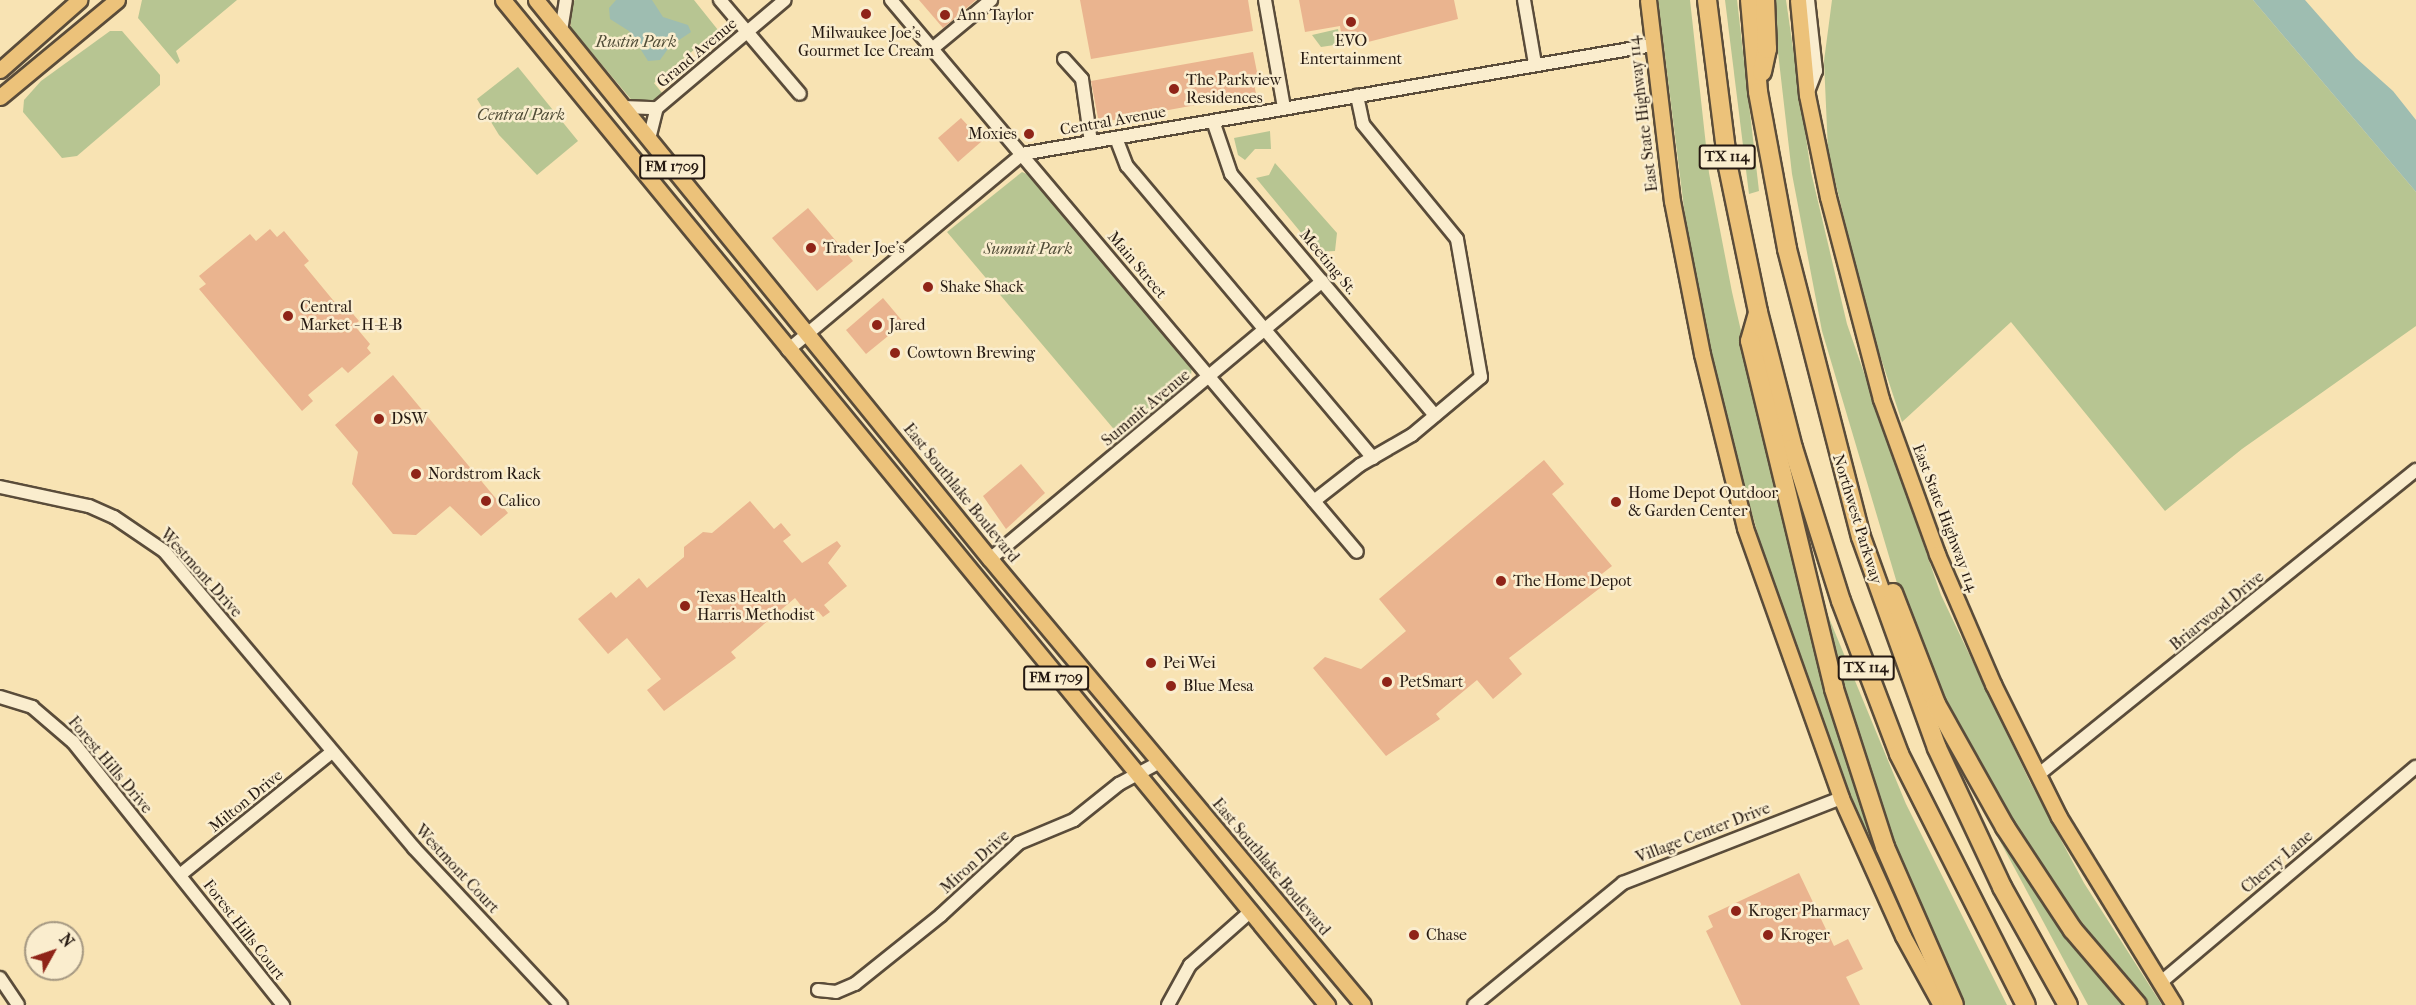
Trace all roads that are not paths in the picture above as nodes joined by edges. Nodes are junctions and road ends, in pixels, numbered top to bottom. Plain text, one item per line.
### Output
1 (78, 0) edge
2 (503, 0) edge
3 (536, 0) edge
4 (566, 0) edge
5 (720, 0) edge
6 (785, 0) edge
7 (891, 0) edge
8 (991, 0) edge
9 (1265, 0) edge
10 (1524, 0) edge
11 (1648, 0) edge
12 (1707, 0) edge
13 (1750, 0) edge
14 (1765, 0) edge
15 (1798, 0) edge
16 (1808, 0) edge
17 (111, 1) edge
18 (561, 31) junction
19 (747, 32) junction
20 (1653, 45) junction
21 (932, 49) junction
22 (1065, 59) dead end
23 (1535, 64) junction
24 (0, 70) edge
25 (1758, 92) junction
26 (800, 94) dead end
27 (1807, 95) junction
28 (1357, 96) junction
29 (0, 97) edge
30 (623, 107) junction
31 (657, 108) junction
32 (1284, 108) junction
33 (1213, 121) junction
34 (1116, 138) junction
35 (649, 139) junction
36 (1091, 142) junction
37 (1022, 154) junction
38 (1322, 281) junction
39 (1758, 312) junction
40 (1264, 330) junction
41 (807, 334) junction
42 (788, 350) junction
43 (1209, 375) junction
44 (1435, 415) junction
45 (1373, 458) junction
46 (2416, 470) edge
47 (0, 487) edge
48 (1314, 501) junction
49 (1861, 537) junction
50 (1357, 552) dead end
51 (990, 559) junction
52 (0, 697) edge
53 (332, 752) junction
54 (1160, 762) junction
55 (2416, 767) edge
56 (1134, 775) junction
57 (2038, 775) junction
58 (1840, 798) junction
59 (180, 876) junction
60 (1250, 912) junction
61 (0, 978) edge
62 (2160, 983) junction
63 (818, 990) dead end
64 (18, 1005) edge
65 (283, 1005) edge
66 (561, 1005) edge
67 (1168, 1005) edge
68 (1327, 1005) edge
69 (1363, 1005) edge
70 (1474, 1005) edge
71 (1941, 1005) edge
72 (1954, 1005) edge
73 (2025, 1005) edge
74 (2068, 1005) edge
75 (2136, 1005) edge
76 (2174, 1005) edge

1 - 24 main road
2 - 42 main road, FM 1709
3 - 18 main road, East Southlake Boulevard / FM 1709
4 - 18 street
5 - 19 street
6 - 19 street, Grand Avenue
7 - 21 street, Main Street
8 - 21 street
9 - 32 street
10 - 23 street
11 - 20 main road, East State Highway 114
12 - 39 highway, TX 114
13 - 25 highway, Northwest Parkway / TX 114
14 - 25 highway
15 - 27 main road, East State Highway 114
16 - 27 street
17 - 29 main road
18 - 30 main road, East Southlake Boulevard / FM 1709
19 - 26 street
19 - 31 street, Grand Avenue
20 - 23 street, Central Avenue
20 - 58 main road, East State Highway 114
21 - 37 street, Main Street
22 - 36 street
23 - 28 street, Central Avenue
25 - 49 highway, Northwest Parkway / TX 114
27 - 57 main road, East State Highway 114
28 - 32 street, Central Avenue
28 - 44 street
30 - 31 street, Grand Avenue
30 - 35 main road, East Southlake Boulevard / FM 1709
31 - 35 street, Grand Avenue
32 - 33 street, Central Avenue
33 - 34 street, Central Avenue
33 - 38 street, Meeting St.
34 - 36 street, Central Avenue
34 - 40 street
35 - 41 main road, East Southlake Boulevard / FM 1709
36 - 37 street, Central Avenue
37 - 41 street
37 - 43 street, Main Street
38 - 40 street, Summit Avenue
38 - 44 street, Meeting St.
39 - 72 highway
39 - 73 highway, TX 114
40 - 43 street, Summit Avenue
40 - 45 street
41 - 42 street
41 - 51 main road, East Southlake Boulevard / FM 1709
42 - 56 main road, FM 1709
43 - 48 street, Main Street
43 - 51 street, Summit Avenue
44 - 45 street
45 - 48 street
46 - 57 street, Briarwood Drive
47 - 53 street, Westmont Drive
48 - 50 street, Main Street
49 - 74 highway, Northwest Parkway / TX 114
49 - 75 highway
51 - 54 main road, East Southlake Boulevard / FM 1709
52 - 59 street, Forest Hills Drive
53 - 59 street, Milton Drive
53 - 66 street, Westmont Court
54 - 56 street, Miron Drive
54 - 69 main road, East Southlake Boulevard / FM 1709
55 - 62 street, Cherry Lane
56 - 60 main road, FM 1709
56 - 63 street, Miron Drive
57 - 62 main road, East State Highway 114
58 - 70 street, Village Center Drive
58 - 71 main road, East State Highway 114
59 - 65 street, Forest Hills Court
60 - 67 street
60 - 68 main road, FM 1709
61 - 64 street
62 - 76 main road, East State Highway 114

